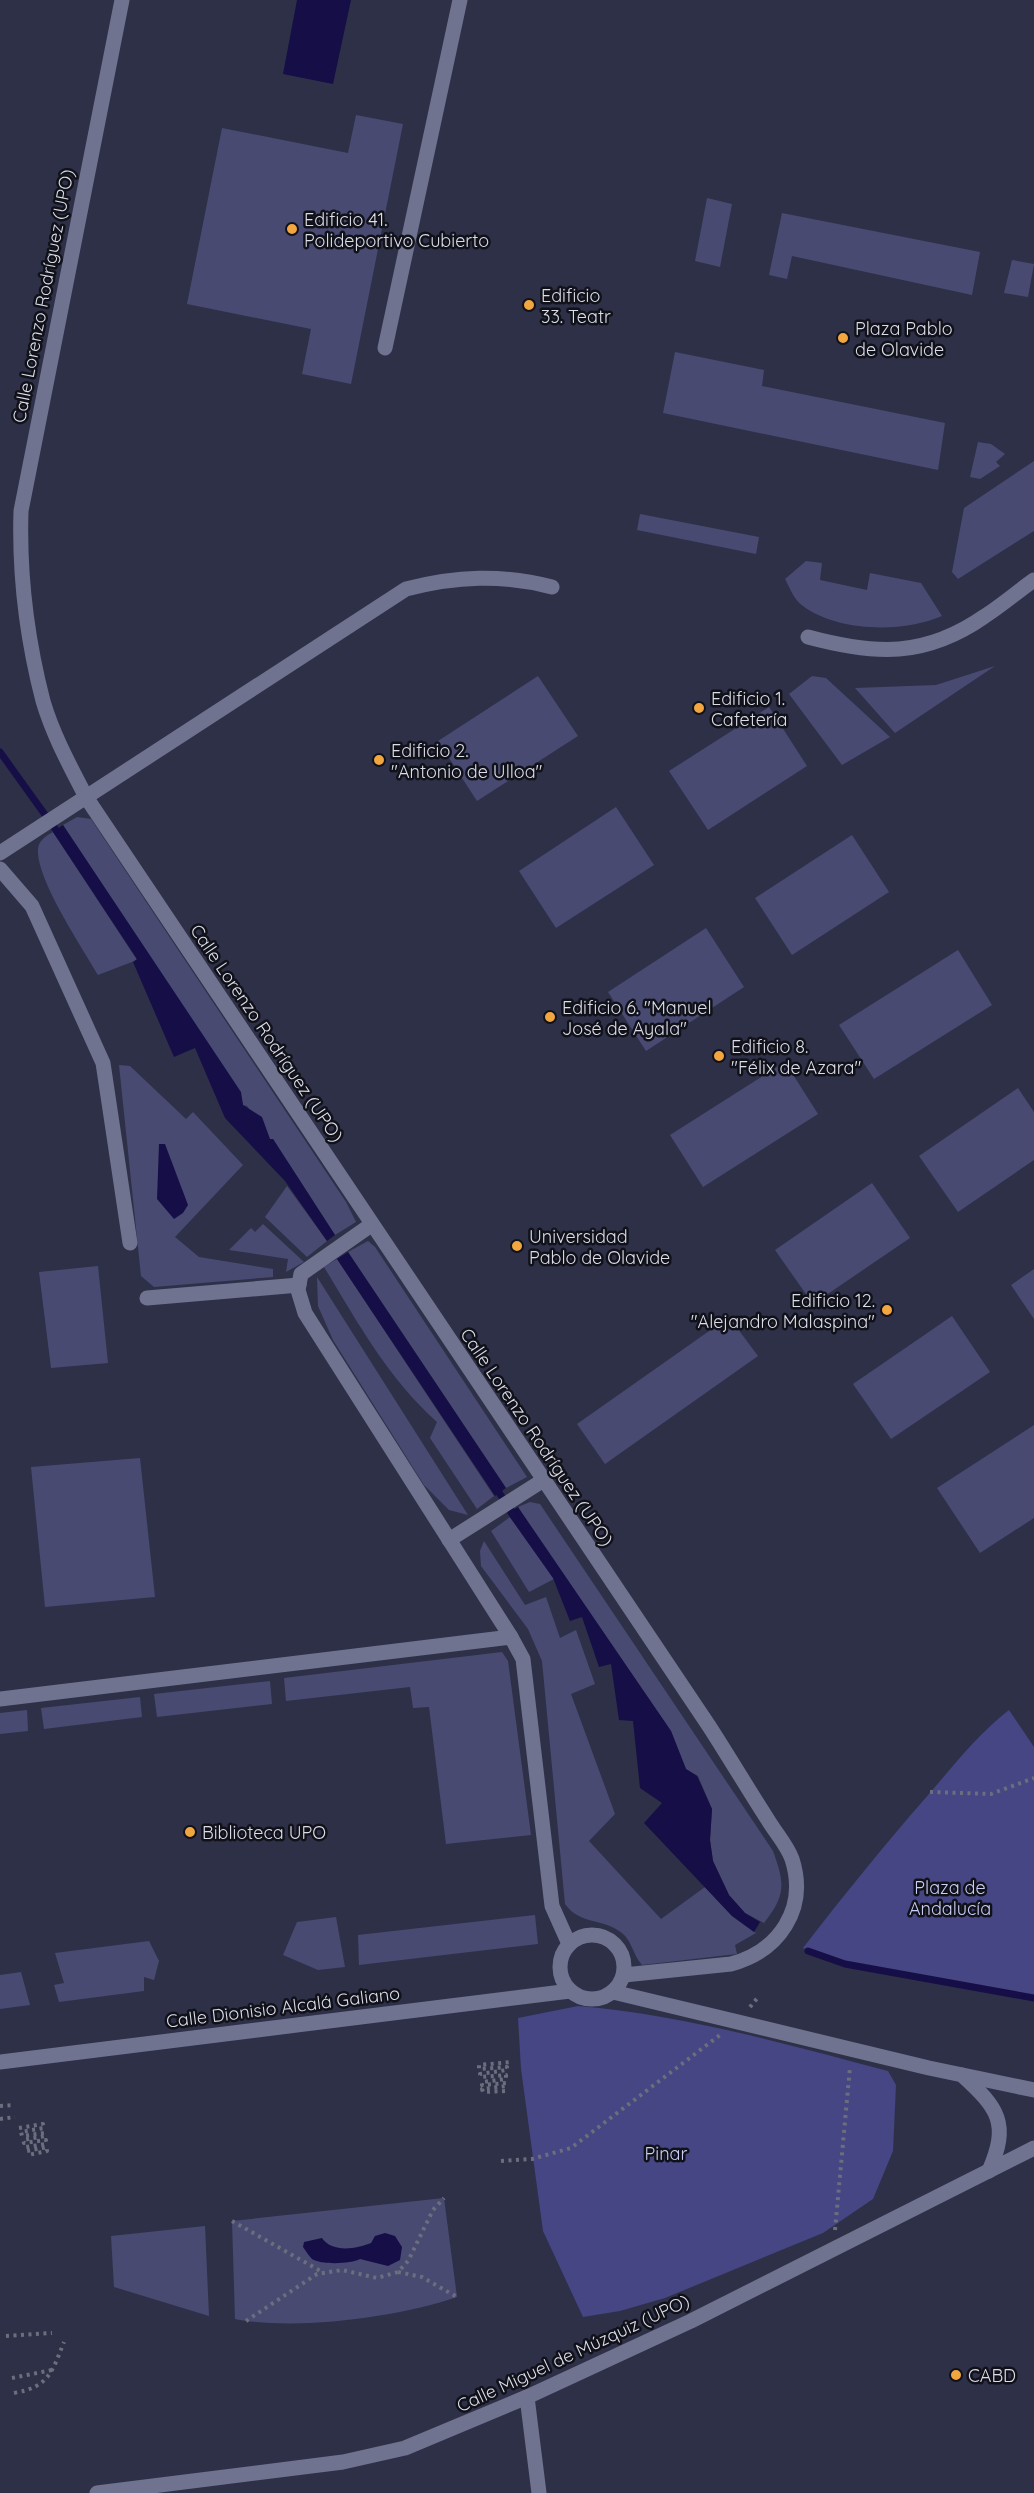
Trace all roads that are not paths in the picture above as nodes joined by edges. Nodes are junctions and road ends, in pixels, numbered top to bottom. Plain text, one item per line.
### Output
1 (122, 0) edge
2 (460, 0) edge
3 (385, 348) dead end
4 (1034, 580) edge
5 (552, 587) dead end
6 (1034, 591) edge
7 (999, 606) junction
8 (808, 637) dead end
9 (86, 797) junction
10 (0, 854) edge
11 (0, 869) edge
12 (371, 1225) junction
13 (130, 1243) dead end
14 (299, 1285) junction
15 (147, 1298) dead end
16 (542, 1481) junction
17 (449, 1540) junction
18 (511, 1637) junction
19 (0, 1699) edge
20 (569, 1944) junction
21 (624, 1975) junction
22 (570, 1990) junction
23 (613, 1992) junction
24 (2, 2061) edge
25 (962, 2075) junction
26 (1034, 2090) edge
27 (1034, 2148) edge
28 (989, 2170) junction
29 (526, 2397) junction
30 (96, 2493) edge
31 (539, 2493) edge

1 - 9 street, Calle Lorenzo Rodríguez (UPO)
2 - 3 street
4 - 7 street
5 - 9 street
6 - 7 street
7 - 8 street
9 - 10 street
9 - 12 street, Calle Lorenzo Rodríguez (UPO)
11 - 13 street
12 - 14 street
12 - 16 street, Calle Lorenzo Rodríguez (UPO)
14 - 15 street
14 - 17 street
16 - 17 street
16 - 21 street, Calle Lorenzo Rodríguez (UPO)
17 - 18 street
18 - 19 street
18 - 20 street
20 - 21 street
20 - 22 street
21 - 23 street
22 - 23 street
22 - 24 street, Calle Dionisio Alcalá Galiano
23 - 25 street
25 - 26 street
25 - 28 street
27 - 28 street, Calle Miguel de Múzquiz (UPO)
28 - 29 street, Calle Miguel de Múzquiz (UPO)
29 - 30 street, Calle Miguel de Múzquiz (UPO)
29 - 31 street

